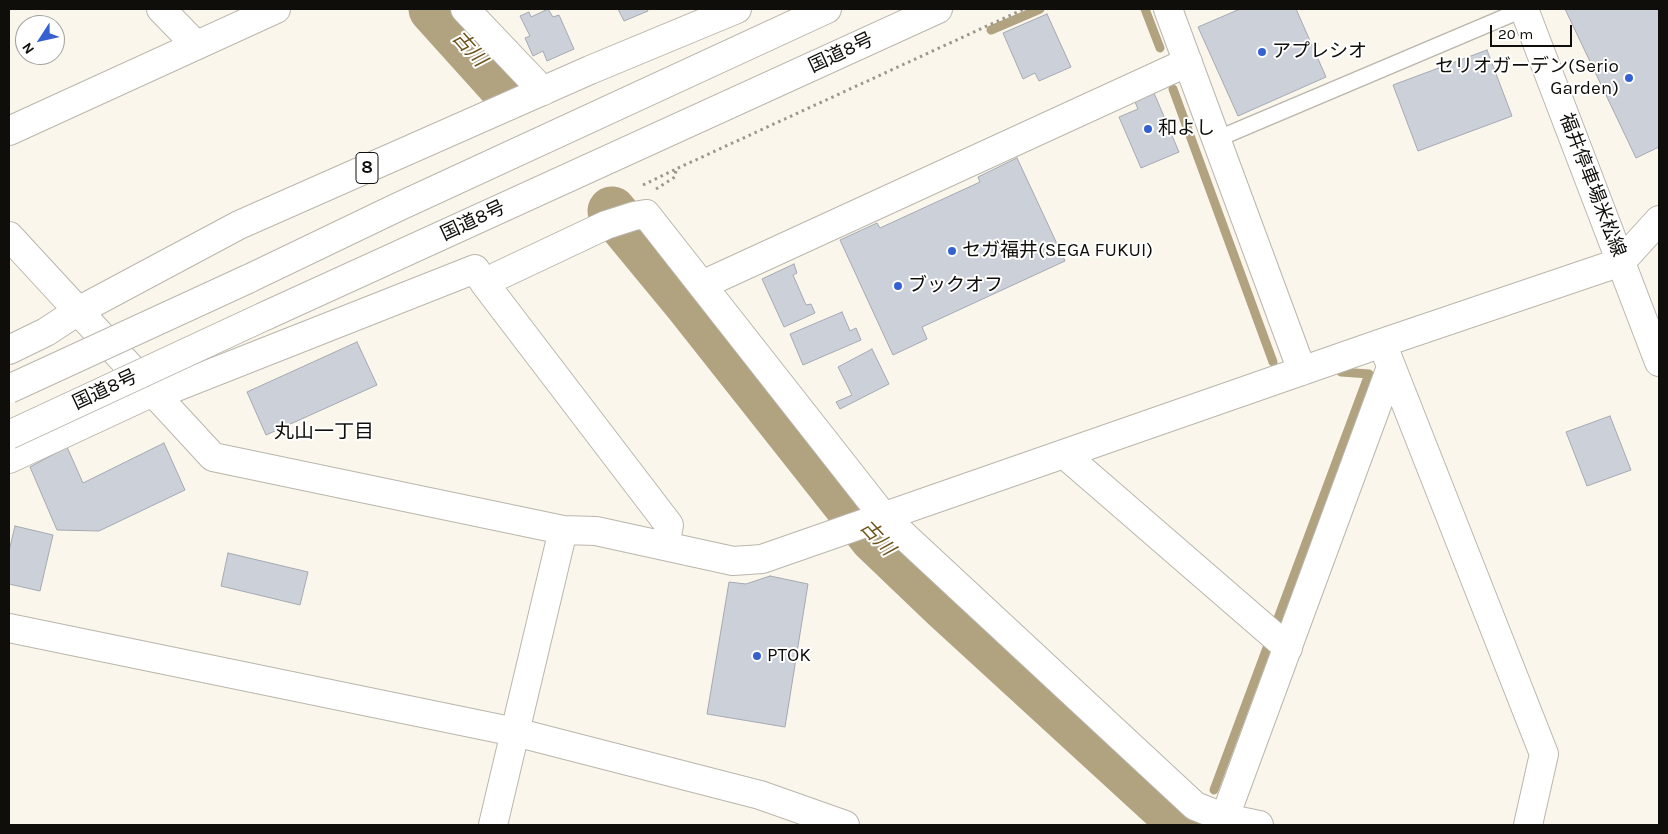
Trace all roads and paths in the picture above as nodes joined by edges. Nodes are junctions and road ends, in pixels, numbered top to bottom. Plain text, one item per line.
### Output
1 (162, 9) edge
2 (276, 9) edge
3 (465, 9) edge
4 (737, 9) edge
5 (827, 9) edge
6 (938, 9) edge
7 (1024, 9) edge
8 (1168, 9) edge
9 (1524, 9) edge
10 (196, 45) junction
11 (1188, 62) junction
12 (543, 91) junction
13 (9, 130) edge
14 (1217, 139) junction
15 (640, 215) junction
16 (1659, 220) edge
17 (9, 236) edge
18 (1621, 262) junction
19 (485, 284) junction
20 (702, 285) junction
21 (78, 310) junction
22 (9, 350) edge
23 (1387, 355) junction
24 (1659, 362) edge
25 (1302, 371) junction
26 (9, 389) edge
27 (155, 393) junction
28 (9, 435) edge
29 (1064, 454) junction
30 (9, 459) edge
31 (884, 517) junction
32 (563, 530) junction
33 (666, 546) junction
34 (9, 628) edge
35 (1288, 648) junction
36 (515, 732) junction
37 (1223, 821) edge
38 (493, 825) edge
39 (845, 825) edge
40 (1259, 825) edge
41 (1528, 825) edge

1 - 10 main road
2 - 10 main road
3 - 12 main road
4 - 12 main road, 8
5 - 26 main road, bridge
6 - 28 main road, 国道8号, bridge
7 - 15 path
8 - 11 main road
9 - 14 lane
9 - 18 main road, 福井停車場米松線
10 - 13 main road
11 - 14 main road
11 - 20 main road
12 - 21 main road, 8
14 - 25 main road
15 - 19 main road
15 - 20 main road
16 - 18 main road
17 - 21 main road
18 - 23 main road
18 - 24 main road, 福井停車場米松線
19 - 27 main road
19 - 33 main road
20 - 31 main road
21 - 22 main road, 8
21 - 27 main road
23 - 25 main road
23 - 35 main road
23 - 41 main road
25 - 29 main road
27 - 30 main road
27 - 32 main road
29 - 31 main road
29 - 35 main road
31 - 33 main road
31 - 37 main road
32 - 33 main road
32 - 36 main road
34 - 36 main road
35 - 37 main road
36 - 38 main road
36 - 39 main road
37 - 40 main road

